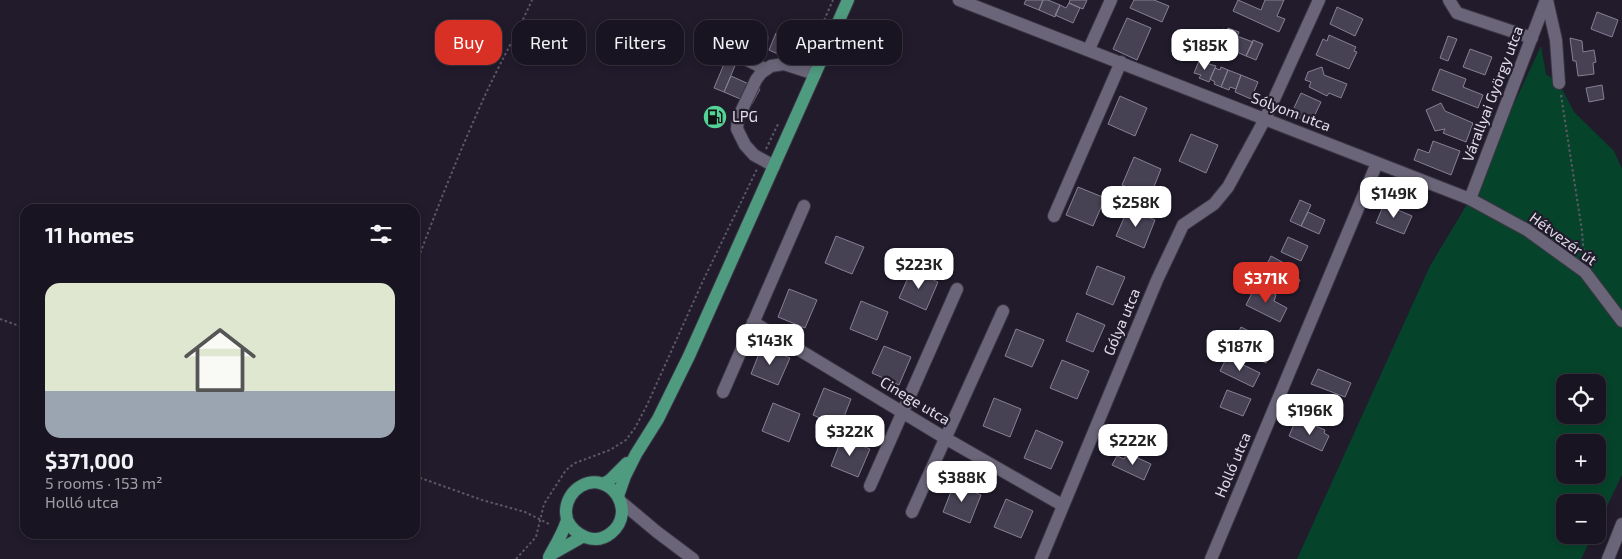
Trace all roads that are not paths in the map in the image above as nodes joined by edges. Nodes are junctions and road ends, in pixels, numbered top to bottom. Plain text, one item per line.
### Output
1 (848, 0) edge
2 (959, 0) edge
3 (1111, 0) edge
4 (1319, 0) edge
5 (1449, 0) edge
6 (1547, 0) edge
7 (1532, 38) junction
8 (1089, 49) junction
9 (1121, 62) junction
10 (757, 65) edge
11 (765, 69) junction
12 (815, 74) junction
13 (1559, 83) road end
14 (1265, 119) junction
15 (1377, 163) junction
16 (774, 166) junction
17 (1470, 199) junction
18 (804, 206) dead end
19 (1054, 216) dead end
20 (957, 289) dead end
21 (1003, 311) dead end
22 (1622, 320) edge
23 (753, 322) junction
24 (723, 392) dead end
25 (902, 412) junction
26 (945, 438) junction
27 (636, 454) junction
28 (603, 484) junction
29 (870, 486) dead end
30 (619, 498) junction
31 (1062, 505) junction
32 (912, 512) dead end
33 (567, 520) junction
34 (621, 522) junction
35 (1622, 524) edge
36 (657, 532) junction
37 (582, 537) junction
38 (548, 558) edge
39 (693, 559) edge
40 (1041, 559) edge
41 (1211, 559) edge
42 (1608, 559) edge

1 - 12 main road
2 - 8 street, Sólyom utca
3 - 8 street
4 - 14 street, Gólya utca
5 - 7 street
6 - 7 street, Várallyai György utca
6 - 13 street, Várallyai György utca
7 - 17 street, Várallyai György utca
8 - 9 street, Sólyom utca
9 - 14 street, Sólyom utca
9 - 19 street
10 - 11 street
11 - 12 street
11 - 16 street
12 - 16 main road
14 - 15 street, Sólyom utca
14 - 31 street, Gólya utca
15 - 17 street, Sólyom utca
15 - 41 street, Holló utca
16 - 27 main road
17 - 22 street, Hétvezér út
18 - 23 street
20 - 25 street
21 - 26 street
23 - 24 street
23 - 25 street, Cinege utca
25 - 26 street, Cinege utca
25 - 29 street
26 - 31 street, Cinege utca
26 - 32 street
27 - 28 main road
27 - 30 main road
28 - 30 main road
28 - 33 main road
30 - 34 main road
30 - 36 street
31 - 40 street, Gólya utca
33 - 37 main road
33 - 38 main road
34 - 36 street
34 - 37 main road
35 - 42 street
36 - 39 street
37 - 38 main road

